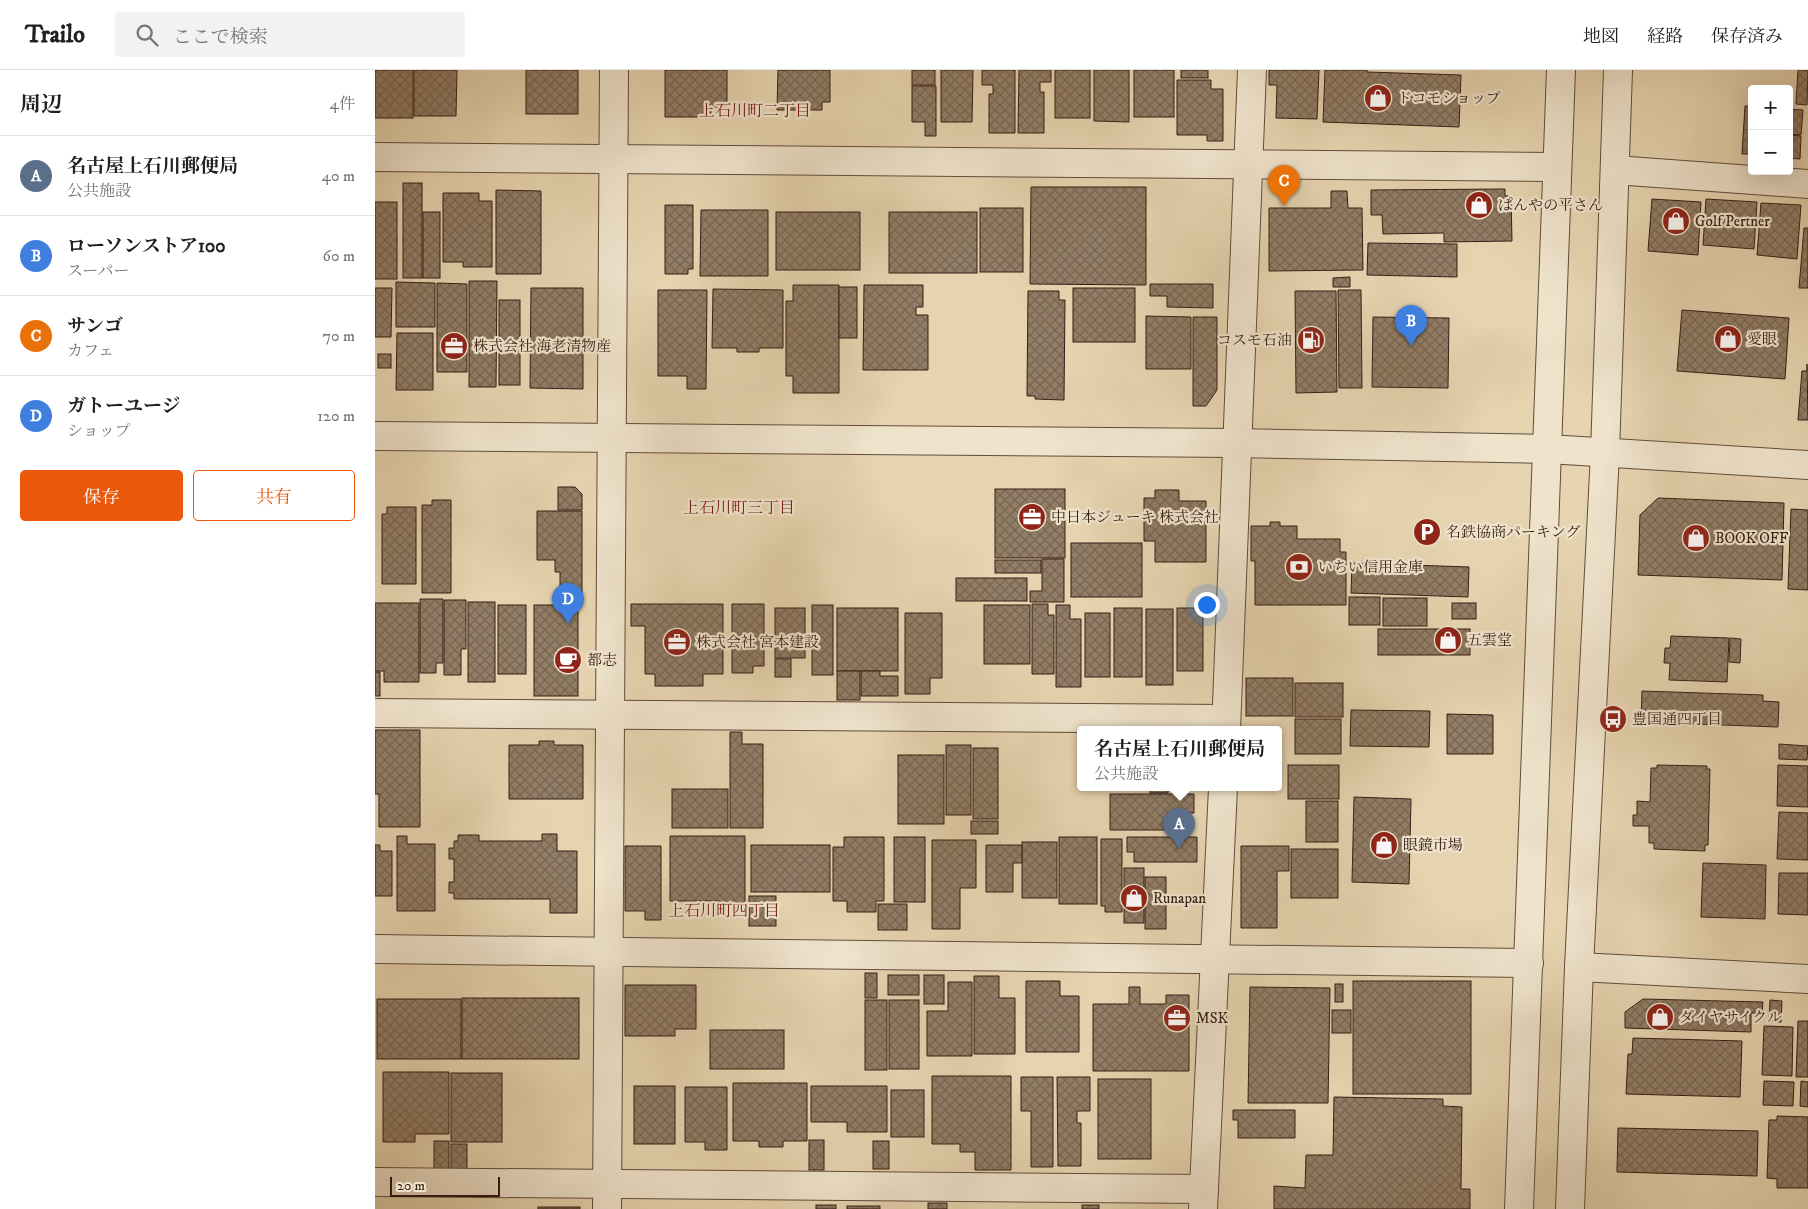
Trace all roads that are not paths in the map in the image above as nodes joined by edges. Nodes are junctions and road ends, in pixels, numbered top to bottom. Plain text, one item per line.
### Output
1 (613, 70) edge
2 (1252, 70) edge
3 (1561, 70) edge
4 (1618, 70) edge
5 (375, 157) edge
6 (613, 159) junction
7 (1248, 164) junction
8 (1556, 167) junction
9 (1615, 170) junction
10 (1808, 184) edge
11 (375, 436) edge
12 (612, 438) junction
13 (1237, 443) junction
14 (1548, 449) junction
15 (1605, 453) junction
16 (1808, 465) edge
17 (375, 713) edge
18 (611, 714) junction
19 (1226, 724) edge
20 (1223, 791) edge
21 (375, 949) edge
22 (608, 952) junction
23 (1216, 959) junction
24 (1529, 963) junction
25 (1579, 967) junction
26 (1808, 979) edge
27 (375, 1182) edge
28 (608, 1196) edge
29 (1204, 1199) edge
30 (1519, 1209) edge
31 (1570, 1209) edge

1 - 6 street
2 - 7 street
3 - 8 street
4 - 9 street
5 - 6 street
6 - 7 street
6 - 12 street
7 - 8 street
7 - 13 street
8 - 14 street
9 - 10 street
9 - 15 street
11 - 12 street
12 - 13 street
12 - 18 street
13 - 14 street
13 - 19 street
14 - 15 street
14 - 24 street
15 - 16 street
15 - 25 street
17 - 18 street
18 - 19 street
18 - 22 street
20 - 23 street
21 - 22 street
22 - 23 street
22 - 28 street
23 - 24 street
23 - 29 street
24 - 30 street
25 - 26 street
25 - 31 street
27 - 28 street
28 - 29 street

